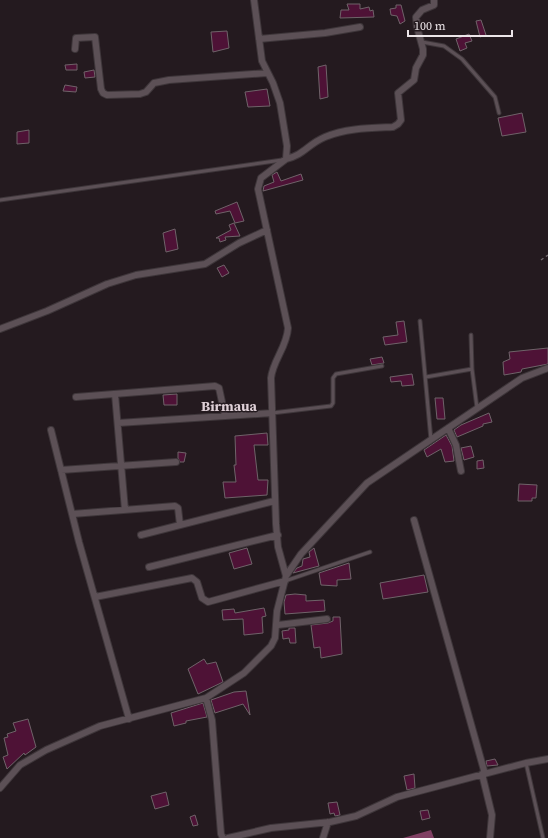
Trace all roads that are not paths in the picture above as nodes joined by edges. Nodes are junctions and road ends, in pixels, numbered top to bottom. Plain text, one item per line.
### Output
1 (254, 0) edge
2 (434, 0) edge
3 (360, 27) dead end
4 (259, 39) junction
5 (421, 42) junction
6 (75, 50) dead end
7 (267, 73) junction
8 (499, 113) dead end
9 (286, 159) junction
10 (0, 200) edge
11 (267, 230) junction
12 (420, 321) dead end
13 (0, 329) edge
14 (471, 335) dead end
15 (382, 366) dead end
16 (472, 368) junction
17 (548, 368) edge
18 (426, 377) junction
19 (115, 394) junction
20 (76, 397) dead end
21 (477, 408) junction
22 (272, 413) junction
23 (224, 416) junction
24 (118, 423) junction
25 (448, 428) junction
26 (51, 430) dead end
27 (431, 440) junction
28 (176, 462) dead end
29 (122, 465) junction
30 (61, 470) junction
31 (461, 471) dead end
32 (274, 501) junction
33 (125, 510) junction
34 (72, 514) junction
35 (414, 520) dead end
36 (180, 525) junction
37 (140, 535) dead end
38 (278, 535) junction
39 (370, 552) dead end
40 (149, 567) dead end
41 (286, 578) junction
42 (95, 597) junction
43 (326, 619) dead end
44 (278, 625) junction
45 (206, 698) junction
46 (129, 719) junction
47 (548, 759) edge
48 (526, 763) junction
49 (484, 774) junction
50 (0, 788) edge
51 (328, 822) junction
52 (223, 838) edge
53 (228, 838) edge
54 (323, 838) edge
55 (490, 838) edge
56 (543, 838) edge

1 - 4 street
2 - 5 street
3 - 4 street
4 - 7 street
5 - 8 lane
5 - 9 street
6 - 7 street
7 - 9 street
9 - 10 lane
9 - 11 street
11 - 13 street
11 - 22 street
12 - 18 lane
14 - 16 lane
15 - 22 lane
16 - 18 lane
16 - 21 lane
17 - 21 street
18 - 27 lane
19 - 20 street
19 - 23 street
19 - 24 street
21 - 25 street
22 - 23 street
22 - 32 street
23 - 24 street
24 - 29 street
25 - 27 street
25 - 31 street
26 - 30 street
27 - 41 street
28 - 29 street
29 - 30 street
29 - 33 street
30 - 34 street
32 - 36 street
32 - 38 street
33 - 34 street
33 - 36 street
34 - 42 street
35 - 49 street
36 - 37 street
38 - 40 street
38 - 41 street
39 - 41 lane
41 - 42 street
41 - 44 street
42 - 46 street
43 - 44 street
44 - 45 street
45 - 46 street
45 - 52 street
46 - 50 street
47 - 48 street
48 - 49 street
48 - 56 lane
49 - 51 street
49 - 55 street
51 - 53 street
51 - 54 street

